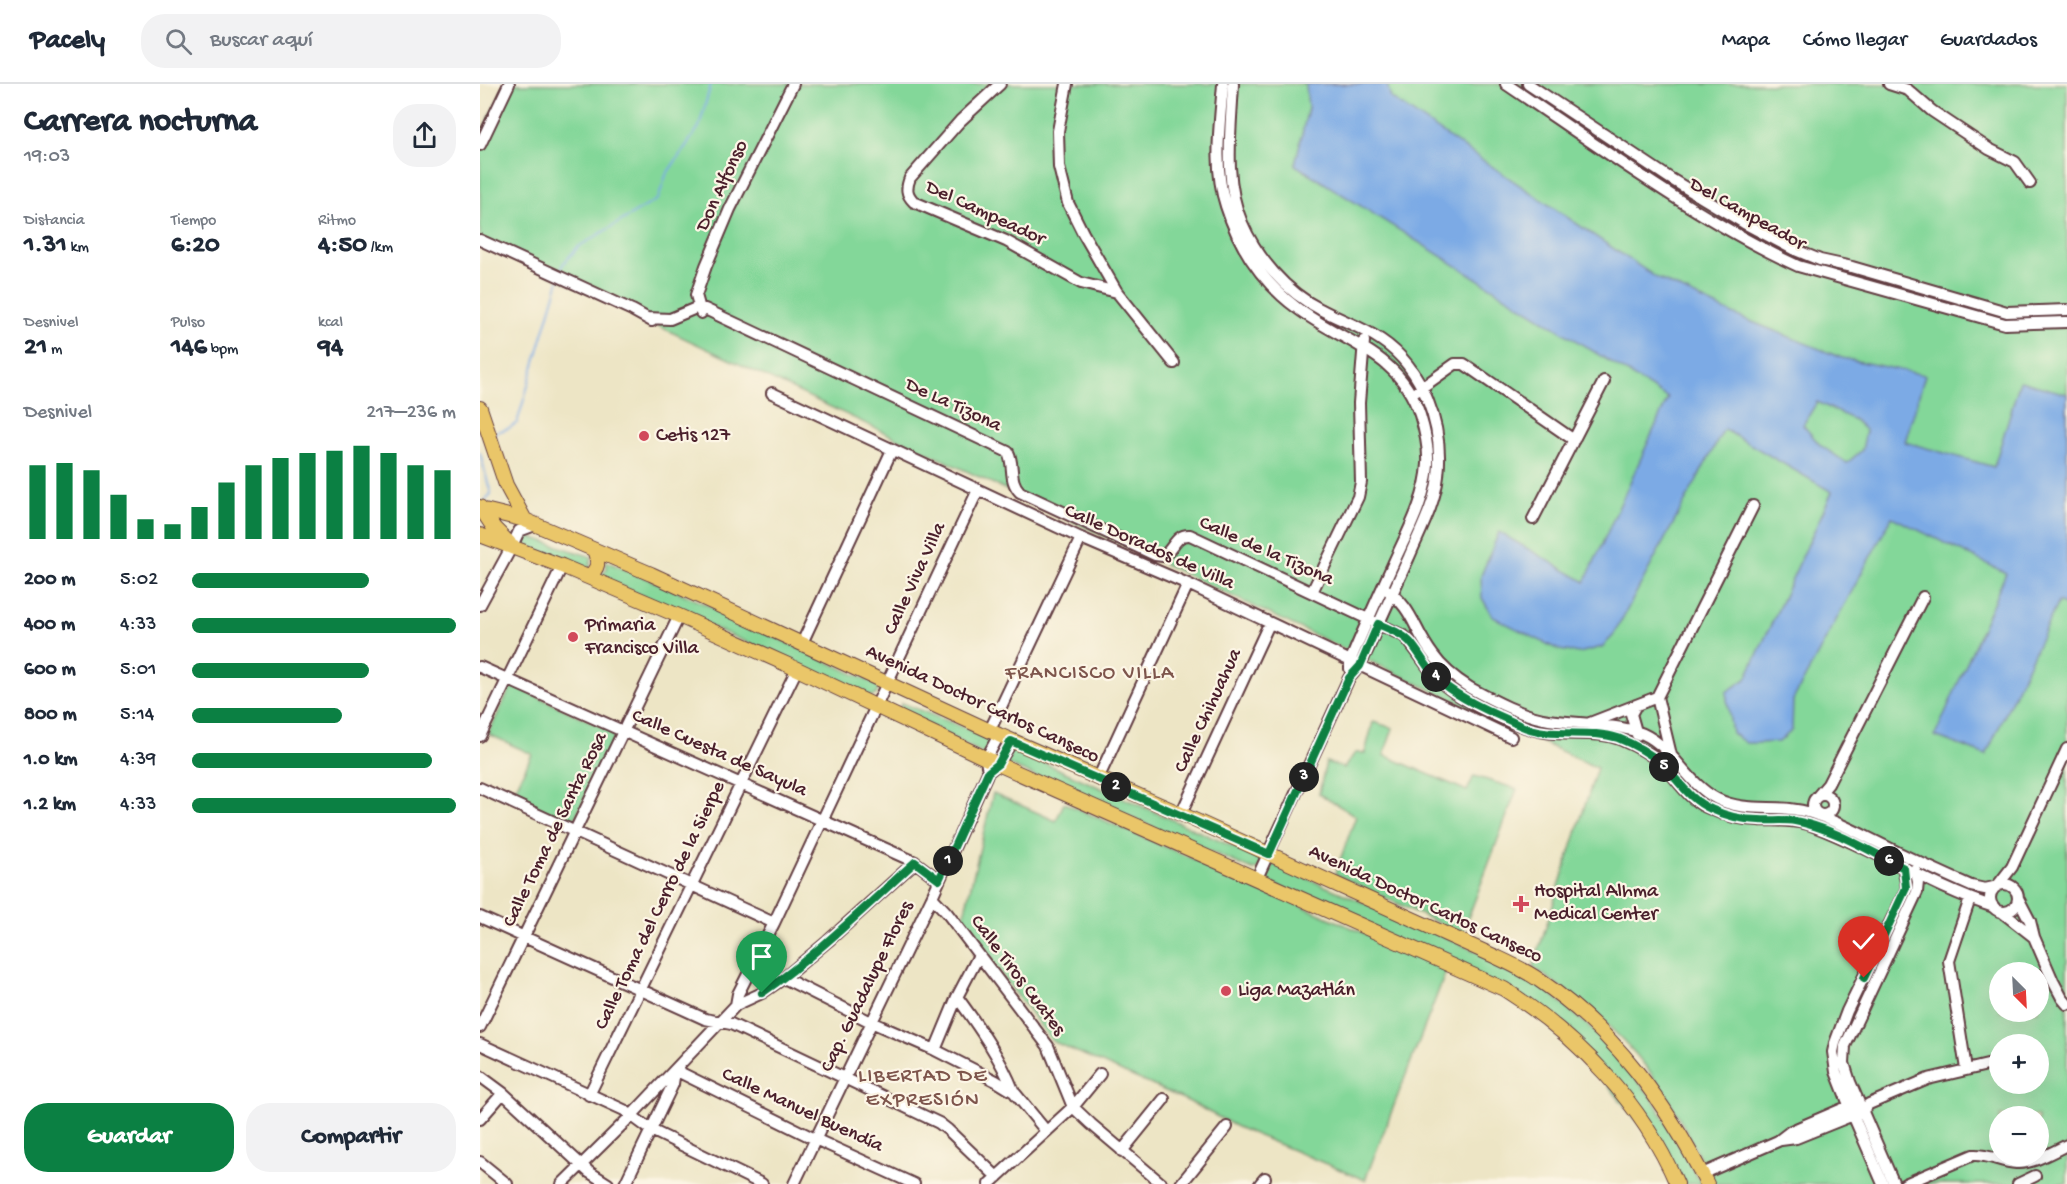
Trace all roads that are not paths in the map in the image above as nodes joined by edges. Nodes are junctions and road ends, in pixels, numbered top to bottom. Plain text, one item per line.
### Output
1 (509, 84) edge
2 (793, 84) edge
3 (1000, 84) edge
4 (1067, 84) edge
5 (1223, 84) edge
6 (1233, 84) edge
7 (1506, 84) edge
8 (1889, 84) edge
9 (1524, 87) edge
10 (1908, 87) edge
11 (480, 145) edge
12 (1627, 158) junction
13 (2030, 183) dead end
14 (1244, 239) junction
15 (480, 240) edge
16 (1117, 292) junction
17 (703, 310) junction
18 (2062, 310) edge
19 (2062, 322) edge
20 (1366, 332) junction
21 (1362, 346) junction
22 (1174, 363) dead end
23 (1604, 381) dead end
24 (1422, 388) junction
25 (771, 393) dead end
26 (1411, 395) junction
27 (480, 408) edge
28 (1574, 440) junction
29 (892, 450) junction
30 (978, 490) junction
31 (1753, 506) dead end
32 (480, 508) edge
33 (1533, 519) dead end
34 (530, 522) junction
35 (480, 535) edge
36 (1080, 538) junction
37 (513, 546) junction
38 (594, 550) junction
39 (1155, 555) joint
40 (562, 566) junction
41 (588, 577) junction
42 (1188, 584) junction
43 (1383, 587) junction
44 (1312, 592) junction
45 (1393, 594) junction
46 (1923, 597) dead end
47 (480, 604) edge
48 (679, 616) junction
49 (1373, 622) junction
50 (1269, 624) junction
51 (1419, 633) junction
52 (1410, 642) junction
53 (802, 643) junction
54 (1355, 664) junction
55 (480, 667) edge
56 (797, 669) junction
57 (507, 679) junction
58 (887, 684) junction
59 (1657, 697) junction
60 (1636, 705) junction
61 (876, 707) junction
62 (1590, 723) junction
63 (1664, 724) junction
64 (624, 731) junction
65 (480, 735) edge
66 (1640, 735) junction
67 (1000, 736) junction
68 (1511, 737) dead end
69 (1621, 740) junction
70 (2067, 749) edge
71 (1644, 751) junction
72 (1671, 755) junction
73 (991, 765) junction
74 (1098, 779) junction
75 (741, 784) junction
76 (1828, 784) junction
77 (480, 788) edge
78 (1816, 798) junction
79 (1832, 802) junction
80 (1790, 809) junction
81 (1181, 814) junction
82 (1820, 815) junction
83 (822, 820) junction
84 (1805, 824) junction
85 (1842, 824) junction
86 (575, 831) junction
87 (1828, 832) junction
88 (1269, 854) junction
89 (1901, 854) junction
90 (1913, 860) junction
91 (915, 862) junction
92 (2012, 867) junction
93 (1904, 868) junction
94 (1916, 873) junction
95 (1257, 878) junction
96 (939, 880) junction
97 (1936, 883) junction
98 (692, 885) junction
99 (1996, 886) junction
100 (1917, 892) junction
101 (2017, 893) junction
102 (932, 897) junction
103 (1970, 899) junction
104 (1998, 910) junction
105 (480, 917) edge
106 (774, 923) junction
107 (524, 937) junction
108 (2034, 937) junction
109 (1461, 941) junction
110 (979, 955) junction
111 (1505, 961) junction
112 (1450, 964) junction
113 (784, 978) junction
114 (1483, 979) junction
115 (1861, 984) junction
116 (640, 990) junction
117 (1872, 990) junction
118 (957, 997) junction
119 (2067, 1004) edge
120 (736, 1005) junction
121 (720, 1022) junction
122 (871, 1022) junction
123 (480, 1027) edge
124 (480, 1044) edge
125 (935, 1050) junction
126 (1839, 1064) junction
127 (1989, 1064) edge
128 (1966, 1069) junction
129 (675, 1070) junction
130 (1100, 1074) dead end
131 (480, 1076) edge
132 (843, 1079) junction
133 (1014, 1092) junction
134 (503, 1093) junction
135 (589, 1095) junction
136 (1164, 1099) dead end
137 (1073, 1107) junction
138 (1858, 1107) junction
139 (632, 1115) junction
140 (480, 1119) edge
141 (1227, 1127) dead end
142 (651, 1130) junction
143 (1046, 1131) junction
144 (815, 1139) junction
145 (2067, 1145) edge
146 (1122, 1151) junction
147 (480, 1162) edge
148 (582, 1164) junction
149 (2035, 1176) dead end
150 (1705, 1179) edge
151 (993, 1180) edge
152 (507, 1184) edge
153 (562, 1184) edge
154 (608, 1184) edge
155 (625, 1184) edge
156 (762, 1184) edge
157 (794, 1184) edge
158 (914, 1184) edge
159 (1162, 1184) edge
160 (1181, 1184) edge
161 (1677, 1184) edge
162 (1883, 1184) edge
163 (1894, 1184) edge
164 (1905, 1184) edge
165 (2018, 1184) edge

1 - 11 street
2 - 17 street, Don Alfonso
3 - 16 street, Del Campeador
4 - 16 street
5 - 14 street
6 - 14 street
7 - 9 street, Del Campeador
8 - 10 street
9 - 12 street, Del Campeador
10 - 13 street
12 - 18 street, Del Campeador
12 - 19 street, Del Campeador
14 - 20 street
14 - 21 street
15 - 17 street
16 - 22 street
17 - 39 street, De La Tizona
18 - 19 street
20 - 21 street
20 - 24 street
21 - 26 street
21 - 44 street
23 - 28 street
24 - 26 street
24 - 28 street
24 - 45 street
25 - 29 street, Calle Dorados de Villa
26 - 43 street
27 - 34 main road
28 - 33 street
29 - 30 street, Calle Dorados de Villa
29 - 53 street
30 - 36 street, Calle Dorados de Villa
30 - 58 street, Calle Viva Villa
31 - 59 street
32 - 34 main road, Avenida Doctor Carlos Canseco
32 - 37 main road
34 - 37 street
34 - 38 main road, Avenida Doctor Carlos Canseco
35 - 37 main road
36 - 42 street, Calle Dorados de Villa
36 - 67 street
37 - 40 main road
37 - 47 street
38 - 41 main road
38 - 53 main road, Avenida Doctor Carlos Canseco
39 - 44 street, Calle de la Tizona
40 - 41 main road
40 - 57 street
41 - 48 main road
42 - 50 street, Calle Dorados de Villa
42 - 74 street
43 - 45 street
43 - 49 street
44 - 49 street, Calle de la Tizona
45 - 49 street
45 - 51 street
46 - 76 street
48 - 56 main road
48 - 64 street, Calle Toma de Santa Rosa
49 - 52 street
49 - 54 street
50 - 54 street, Calle Dorados de Villa
50 - 81 street, Calle Chihuahua
51 - 52 street
51 - 62 street
52 - 69 street
53 - 58 main road, Avenida Doctor Carlos Canseco
54 - 68 street, Calle Dorados de Villa
54 - 88 street
55 - 57 street, Calle Cuesta de Sayula
56 - 61 main road
56 - 75 street, Calle Toma del Cerro de la Sierpe
57 - 64 street, Calle Cuesta de Sayula
57 - 65 street
58 - 61 street, Calle Viva Villa
58 - 67 main road, Avenida Doctor Carlos Canseco
59 - 60 street
59 - 63 street
60 - 62 street
60 - 66 street
61 - 73 main road
61 - 83 street
62 - 66 street
63 - 66 street
63 - 72 street
64 - 75 street, Calle Cuesta de Sayula
64 - 86 street, Calle Toma de Santa Rosa
66 - 69 street
66 - 71 street
66 - 72 street
67 - 73 street, Cap. Guadalupe Flores
67 - 74 main road, Avenida Doctor Carlos Canseco
69 - 71 street
70 - 92 street
71 - 84 street
72 - 80 street
73 - 95 main road
73 - 96 street, Cap. Guadalupe Flores
74 - 81 main road, Avenida Doctor Carlos Canseco
75 - 83 street, Calle Cuesta de Sayula
75 - 98 street, Calle Toma del Cerro de la Sierpe
76 - 78 street
76 - 79 street
77 - 86 street
78 - 79 street
78 - 80 street
78 - 82 street
79 - 82 street
79 - 85 street
80 - 82 street
81 - 88 main road, Avenida Doctor Carlos Canseco
82 - 84 street
82 - 85 street
82 - 87 street
83 - 91 street, Calle Cuesta de Sayula
83 - 106 street
84 - 87 street
85 - 89 street
86 - 98 street
86 - 107 street, Calle Toma de Santa Rosa
87 - 93 street
88 - 95 street
88 - 109 main road, Avenida Doctor Carlos Canseco
89 - 90 street
89 - 93 street
90 - 94 street
90 - 99 street
91 - 96 street, Calle Cuesta de Sayula
91 - 113 street
92 - 99 street
92 - 101 street
93 - 94 street
93 - 115 street
94 - 97 street
94 - 100 street
95 - 112 main road
96 - 102 street, Cap. Guadalupe Flores
97 - 100 street
97 - 103 street
98 - 106 street
98 - 116 street, Calle Toma del Cerro de la Sierpe
99 - 101 street
99 - 104 street
100 - 117 street
101 - 104 street
101 - 108 street
102 - 110 street, Calle Tiros Cuates
102 - 122 street, Cap. Guadalupe Flores
103 - 104 street
103 - 128 street
104 - 108 street
105 - 107 street
106 - 120 street
107 - 116 street
107 - 123 street, Calle Toma de Santa Rosa
108 - 119 street
109 - 111 main road, Avenida Doctor Carlos Canseco
109 - 112 main road
110 - 118 street
110 - 137 street, Calle Tiros Cuates
111 - 114 main road
111 - 150 main road, Avenida Doctor Carlos Canseco
112 - 114 main road
113 - 120 street
113 - 122 street
114 - 161 main road
115 - 117 street
115 - 126 street
116 - 121 street
116 - 135 street, Calle Toma del Cerro de la Sierpe
117 - 126 street
118 - 125 street
118 - 133 street
120 - 121 street
121 - 129 street
121 - 132 street
122 - 125 street
122 - 132 street, Cap. Guadalupe Flores
124 - 135 street
125 - 133 street
126 - 138 street
127 - 128 street
128 - 138 street
129 - 139 street
129 - 142 street
129 - 144 street, Calle Manuel Buendía
130 - 137 street
131 - 134 street
132 - 144 street, Cap. Guadalupe Flores
132 - 151 street
133 - 143 street
134 - 140 street
134 - 148 street
135 - 139 street
136 - 146 street
137 - 143 street
137 - 146 street, Calle Tiros Cuates
138 - 150 street
138 - 162 street
138 - 163 street
139 - 142 street
139 - 148 street
141 - 160 street
142 - 155 street
142 - 156 street
143 - 151 street
144 - 157 street, Cap. Guadalupe Flores
144 - 158 street, Calle Manuel Buendía
145 - 164 street
146 - 159 street, Calle Tiros Cuates
147 - 152 street
148 - 153 street
148 - 154 street
149 - 165 street

